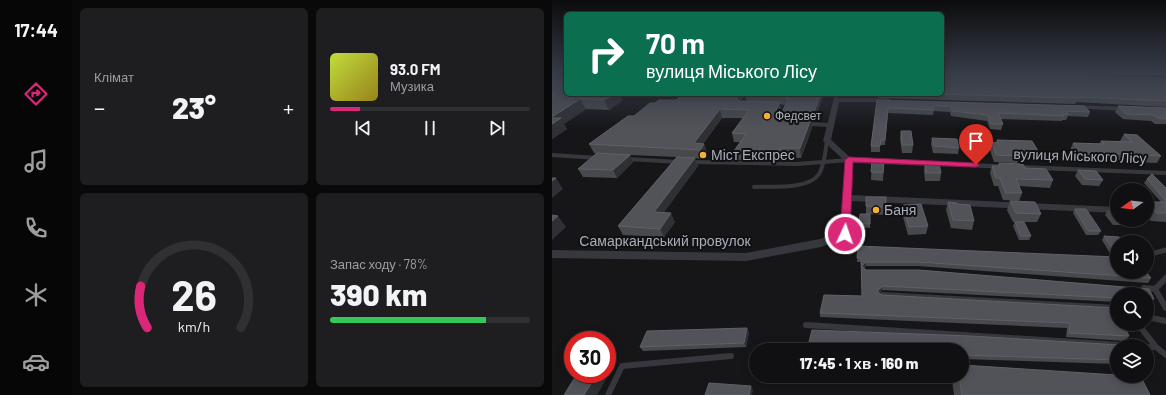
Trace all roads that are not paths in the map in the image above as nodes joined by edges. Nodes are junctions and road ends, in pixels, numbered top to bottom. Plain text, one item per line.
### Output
1 (836, 97) edge
2 (863, 97) edge
3 (895, 101) edge
4 (1062, 106) edge
5 (1134, 109) edge
6 (800, 124) edge
7 (830, 125) junction
8 (827, 141) junction
9 (552, 155) edge
10 (600, 158) edge
11 (624, 159) edge
12 (849, 160) junction
13 (822, 162) junction
14 (1166, 173) edge
15 (754, 187) dead end
16 (847, 198) junction
17 (1110, 210) edge
18 (1166, 250) edge
19 (1154, 253) edge
20 (552, 254) edge
21 (1166, 277) edge
22 (1155, 289) joint
23 (882, 295) edge
24 (1110, 308) edge
25 (1166, 308) edge
26 (1154, 318) edge
27 (1166, 320) edge
28 (806, 325) dead end
29 (1143, 331) edge
30 (1110, 344) edge
31 (1156, 347) joint
32 (1166, 354) edge
33 (730, 356) dead end
34 (608, 395) edge

1 - 2 street
1 - 7 street
2 - 3 street
4 - 5 street
6 - 7 lane
7 - 8 street
8 - 12 street
8 - 13 lane
9 - 10 lane
11 - 13 lane
12 - 13 lane
12 - 14 street, вулиця Міського Лісу
12 - 16 street, Самаркандський провулок
13 - 15 lane
16 - 17 street
16 - 20 street, Самаркандський провулок
18 - 19 lane
21 - 22 lane
22 - 25 lane
23 - 24 lane
26 - 27 lane
28 - 30 lane
29 - 31 lane
31 - 32 lane
33 - 34 lane

